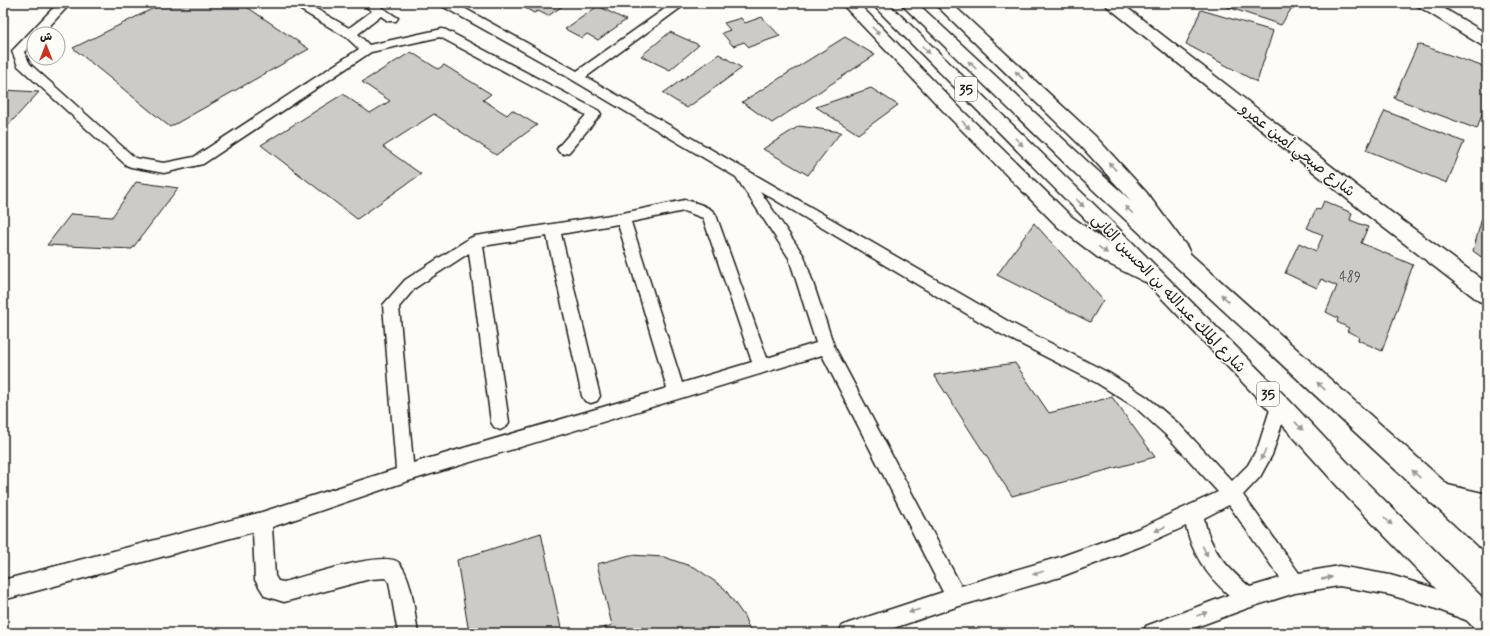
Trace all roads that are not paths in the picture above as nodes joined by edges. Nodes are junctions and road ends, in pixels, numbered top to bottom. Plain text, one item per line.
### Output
1 (65, 3) edge
2 (298, 3) edge
3 (367, 3) edge
4 (446, 3) edge
5 (681, 3) edge
6 (849, 3) edge
7 (879, 3) edge
8 (908, 3) edge
9 (942, 3) edge
10 (1111, 3) edge
11 (1424, 3) edge
12 (380, 11) junction
13 (392, 18) dead end
14 (43, 26) edge
15 (350, 34) junction
16 (1487, 42) edge
17 (26, 43) edge
18 (367, 49) junction
19 (577, 77) junction
20 (564, 149) dead end
21 (741, 174) junction
22 (623, 218) junction
23 (553, 229) junction
24 (475, 242) junction
25 (1188, 263) junction
26 (1150, 275) junction
27 (1487, 295) edge
28 (826, 348) junction
29 (762, 367) junction
30 (676, 393) junction
31 (591, 396) dead end
32 (1279, 405) junction
33 (500, 422) dead end
34 (405, 474) junction
35 (1232, 494) junction
36 (1439, 495) junction
37 (1487, 506) edge
38 (1194, 514) junction
39 (262, 521) junction
40 (1487, 537) edge
41 (1295, 583) junction
42 (3, 590) edge
43 (956, 597) junction
44 (1248, 598) junction
45 (1484, 619) edge
46 (408, 633) edge
47 (849, 633) edge
48 (1153, 633) edge

1 - 14 lane
2 - 15 lane
3 - 12 lane
4 - 19 lane
5 - 19 lane
6 -> 26 main road
7 -> 26 main road, شارع الملك عبدالله بن الحسين الثاني / 35
25 -> 8 main road, شارع الملك عبدالله بن الحسين الثاني / 35
25 -> 9 main road
10 - 27 main road, شارع صبحي أمين عمرو
11 - 16 main road
12 - 13 lane
12 - 15 lane
15 - 18 lane
17 - 18 lane
18 - 20 lane
19 - 21 lane
21 - 28 lane
21 - 35 lane
22 - 23 lane
22 - 29 lane
22 - 30 lane
23 - 24 lane
23 - 31 lane
24 - 33 lane
24 - 34 lane
36 -> 25 main road, شارع الملك عبدالله بن الحسين الثاني / 35
26 - 32 main road, شارع الملك عبدالله بن الحسين الثاني / 35
28 - 29 lane
28 - 43 lane
29 - 30 lane
30 - 34 lane
32 -> 35 lane
32 -> 45 main road, شارع الملك عبدالله بن الحسين الثاني / 35
34 - 39 lane
35 - 38 lane
35 - 41 lane
36 - 37 main road
36 - 40 main road, شارع الملك عبدالله بن الحسين الثاني / 35
38 -> 43 lane
38 -> 44 lane
39 - 42 lane
39 - 46 lane
41 - 44 lane
41 -> 45 lane
43 -> 47 lane
48 -> 44 lane

